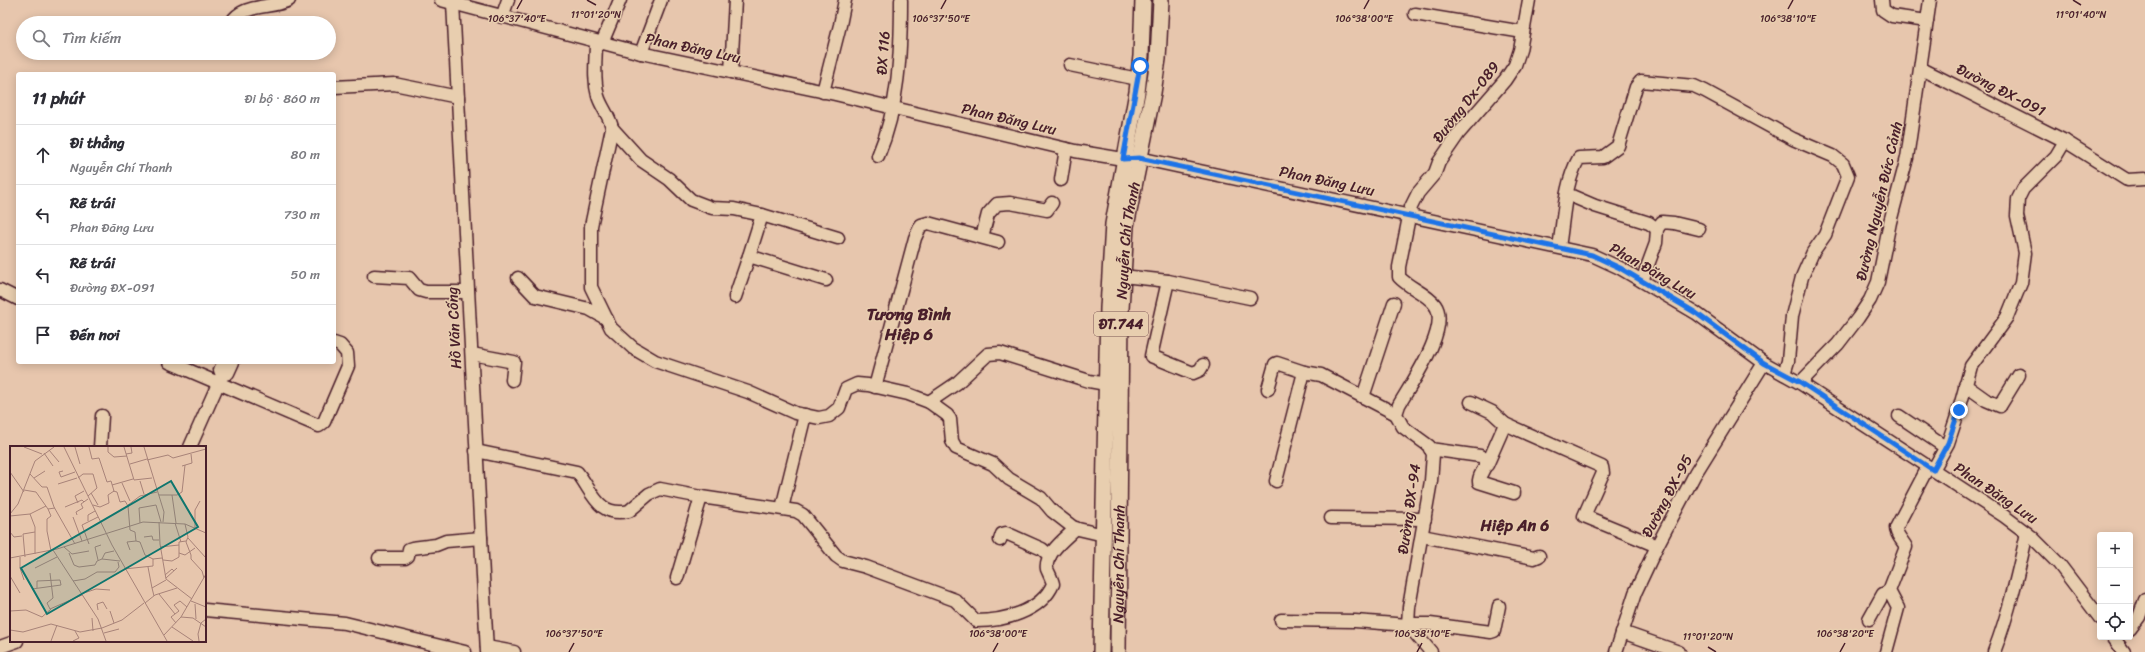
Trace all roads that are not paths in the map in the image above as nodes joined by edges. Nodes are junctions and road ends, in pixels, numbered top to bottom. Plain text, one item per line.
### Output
1 (289, 0) edge
2 (508, 0) edge
3 (620, 0) edge
4 (661, 0) edge
5 (735, 0) edge
6 (845, 0) edge
7 (901, 0) edge
8 (1143, 0) edge
9 (1161, 0) edge
10 (1529, 0) edge
11 (1882, 0) edge
12 (1930, 0) edge
13 (447, 2) edge
14 (1415, 14) dead end
15 (237, 16) edge
16 (502, 17) junction
17 (1927, 21) junction
18 (1523, 32) junction
19 (599, 42) junction
20 (641, 53) junction
21 (1070, 65) dead end
22 (1922, 68) junction
23 (731, 72) junction
24 (1138, 79) junction
25 (336, 87) edge
26 (823, 92) junction
27 (458, 97) junction
28 (893, 108) junction
29 (612, 128) junction
30 (2065, 141) junction
31 (1066, 149) junction
32 (878, 156) dead end
33 (1139, 158) junction
34 (1123, 159) junction
35 (2145, 179) edge
36 (1061, 180) dead end
37 (1567, 194) junction
38 (1052, 203) dead end
39 (762, 215) junction
40 (1409, 215) junction
41 (1657, 229) junction
42 (1699, 229) dead end
43 (982, 237) junction
44 (838, 238) dead end
45 (998, 242) dead end
46 (1559, 247) junction
47 (749, 256) junction
48 (374, 276) dead end
49 (1123, 276) junction
50 (518, 278) dead end
51 (826, 280) dead end
52 (1168, 281) junction
53 (1642, 281) junction
54 (0, 290) edge
55 (468, 292) junction
56 (735, 297) dead end
57 (16, 298) edge
58 (1250, 298) dead end
59 (1394, 304) dead end
60 (607, 319) junction
61 (336, 344) edge
62 (472, 354) junction
63 (1764, 363) junction
64 (175, 364) edge
65 (223, 364) edge
66 (232, 364) edge
67 (1203, 365) dead end
68 (1304, 372) junction
69 (1784, 374) junction
70 (2019, 375) dead end
71 (220, 379) junction
72 (512, 380) dead end
73 (1800, 382) junction
74 (1113, 384) junction
75 (1965, 385) junction
76 (875, 387) junction
77 (1268, 389) dead end
78 (1363, 397) junction
79 (929, 402) junction
80 (1471, 402) dead end
81 (1396, 414) junction
82 (805, 415) junction
83 (102, 416) dead end
84 (1899, 416) dead end
85 (1505, 424) junction
86 (100, 446) edge
87 (190, 446) edge
88 (1945, 447) junction
89 (1430, 449) junction
90 (476, 451) junction
91 (1487, 465) junction
92 (1931, 468) junction
93 (1276, 481) dead end
94 (1514, 493) dead end
95 (701, 498) junction
96 (782, 508) junction
97 (1331, 518) dead end
98 (1425, 519) junction
99 (1076, 528) junction
100 (2027, 533) junction
101 (1104, 535) junction
102 (1422, 536) junction
103 (481, 538) junction
104 (1000, 540) dead end
105 (1657, 546) junction
106 (1050, 556) junction
107 (1539, 556) dead end
108 (379, 558) dead end
109 (677, 578) dead end
110 (1889, 591) junction
111 (2145, 600) edge
112 (1499, 606) dead end
113 (206, 610) edge
114 (2097, 614) edge
115 (1869, 619) dead end
116 (1281, 620) dead end
117 (2142, 620) edge
118 (1408, 625) junction
119 (2133, 627) edge
120 (1622, 632) junction
121 (2118, 640) edge
122 (14, 642) edge
123 (0, 647) edge
124 (487, 649) edge
125 (1101, 651) edge
126 (1120, 651) edge
127 (465, 652) edge
128 (514, 652) edge
129 (1431, 652) edge
130 (1616, 652) edge
131 (1679, 652) edge
132 (1886, 652) edge
133 (1994, 652) edge
134 (2124, 652) edge

1 - 15 street
2 - 16 street
3 - 19 street
4 - 20 street
5 - 23 street
6 - 26 street
7 - 28 street, ĐX 116
8 - 24 main road, Nguyễn Chí Thanh / ĐT.744
9 - 33 main road, Nguyễn Chí Thanh / ĐT.744
10 - 18 street, Đường Dx-089
11 - 17 street
12 - 17 street, Đường Nguyễn Đức Cảnh
13 - 16 street, Phan Đăng Lưu
13 - 27 street, Hồ Văn Cống
14 - 18 street
16 - 19 street, Phan Đăng Lưu
17 - 22 street, Đường Nguyễn Đức Cảnh
18 - 40 street, Đường Dx-089
19 - 20 street, Phan Đăng Lưu
19 - 29 street
20 - 23 street, Phan Đăng Lưu
21 - 24 street
22 - 30 street, Đường ĐX-091
22 - 73 street, Đường Nguyễn Đức Cảnh
23 - 26 street, Phan Đăng Lưu
24 - 34 main road, Nguyễn Chí Thanh / ĐT.744
25 - 27 street
26 - 28 street, Phan Đăng Lưu
27 - 55 street, Hồ Văn Cống
28 - 31 street, Phan Đăng Lưu
28 - 32 street, ĐX 116
29 - 39 street
29 - 60 street
30 - 35 street, Đường ĐX-091
30 - 75 street
31 - 34 street, Phan Đăng Lưu
31 - 36 street
33 - 34 street, Phan Đăng Lưu
33 - 40 street, Phan Đăng Lưu
33 - 49 main road, Nguyễn Chí Thanh / ĐT.744
34 - 74 main road, Nguyễn Chí Thanh / ĐT.744
37 - 41 street
37 - 46 street
37 - 69 street
38 - 43 street
39 - 44 street
39 - 47 street
40 - 46 street, Phan Đăng Lưu
40 - 81 street
41 - 42 street
41 - 53 street
43 - 45 street
43 - 76 street
46 - 53 street, Phan Đăng Lưu
47 - 51 street
47 - 56 street
48 - 55 street
49 - 52 street
49 - 74 main road, Nguyễn Chí Thanh / ĐT.744
50 - 60 street
52 - 58 street
52 - 67 street
53 - 63 street, Phan Đăng Lưu
54 - 57 street
55 - 62 street, Hồ Văn Cống
59 - 78 street
60 - 82 street
61 - 71 street
62 - 72 street
62 - 90 street, Hồ Văn Cống
63 - 69 street, Phan Đăng Lưu
63 - 105 street, Đường ĐX-95
64 - 71 street
65 - 71 street
66 - 71 street
68 - 77 street
68 - 78 street
68 - 93 street
69 - 73 street, Phan Đăng Lưu
70 - 75 street
71 - 87 street
73 - 92 street, Phan Đăng Lưu
74 - 79 street
74 - 101 main road, Nguyễn Chí Thanh / ĐT.744
74 - 126 main road, Nguyễn Chí Thanh / ĐT.744
75 - 88 street
76 - 79 street
76 - 82 street
78 - 81 street
79 - 99 street
80 - 85 street
81 - 89 street, Đường ĐX-94
82 - 96 street
83 - 86 street
84 - 88 street
85 - 91 street
85 - 105 street
88 - 92 street
89 - 91 street
89 - 98 street, Đường ĐX-94
90 - 95 street
90 - 103 street, Hồ Văn Cống
91 - 94 street
92 - 100 street, Phan Đăng Lưu
92 - 110 street
95 - 96 street
95 - 109 street
96 - 106 street
97 - 98 street
98 - 102 street, Đường ĐX-94
99 - 101 street
99 - 106 street
100 - 114 street, Phan Đăng Lưu
100 - 133 street
101 - 125 main road, Nguyễn Chí Thanh / ĐT.744
102 - 107 street
102 - 118 street, Đường ĐX-94
103 - 108 street
103 - 124 street, Hồ Văn Cống
104 - 106 street
105 - 120 street, Đường ĐX-95
110 - 115 street
110 - 132 street
111 - 117 street
112 - 118 street
113 - 127 street
116 - 118 street
117 - 119 street
118 - 129 street
120 - 130 street, Đường ĐX-95
120 - 131 street
121 - 134 street
122 - 123 street
124 - 128 street
125 - 126 street

